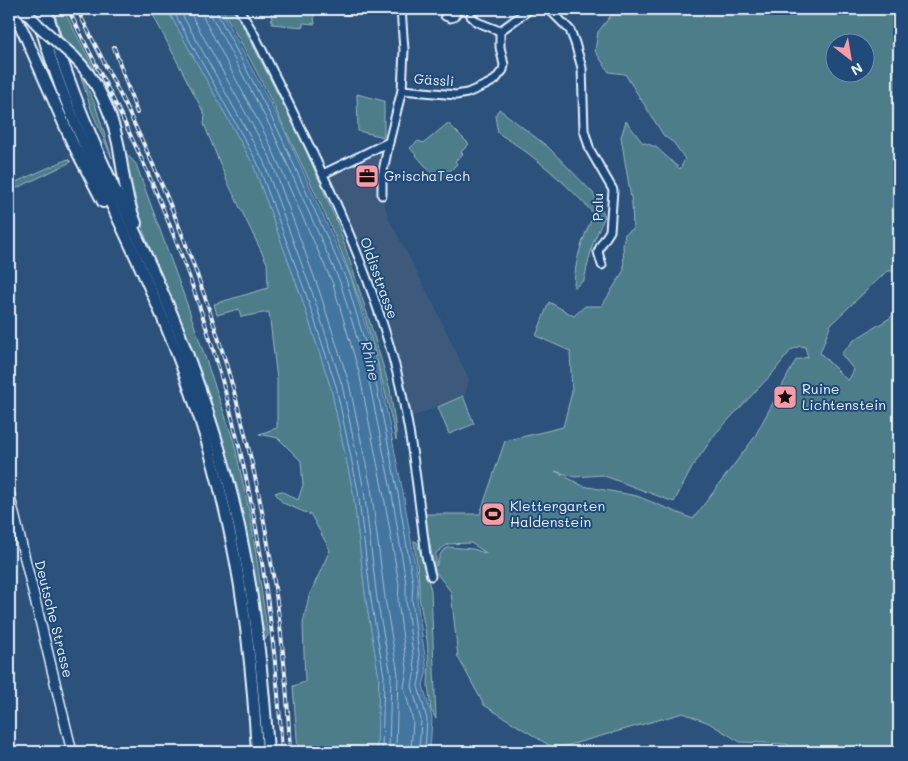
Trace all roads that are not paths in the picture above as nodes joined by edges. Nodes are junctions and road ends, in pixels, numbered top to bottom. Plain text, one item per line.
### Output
1 (11, 9) edge
2 (23, 9) edge
3 (36, 9) edge
4 (46, 9) edge
5 (239, 9) edge
6 (401, 9) edge
7 (444, 9) edge
8 (458, 9) edge
9 (549, 9) edge
10 (528, 10) edge
11 (471, 16) dead end
12 (500, 31) junction
13 (402, 90) junction
14 (388, 142) junction
15 (322, 174) junction
16 (382, 195) dead end
17 (602, 265) dead end
18 (158, 282) junction
19 (156, 301) junction
20 (9, 493) edge
21 (432, 576) dead end
22 (72, 752) edge
23 (258, 752) edge
24 (268, 752) edge

1 - 19 highway
2 - 18 highway, bridge
3 - 19 highway
4 - 18 highway
5 - 15 street, Oldisstrasse
6 - 13 street
7 - 8 street
9 - 17 street, Palu
10 - 12 street
11 - 12 street
12 - 13 street, Gässli
13 - 14 street
14 - 15 street
14 - 16 street
15 - 21 street, Oldisstrasse
18 - 24 highway
19 - 23 highway
20 - 22 main road, Deutsche Strasse

